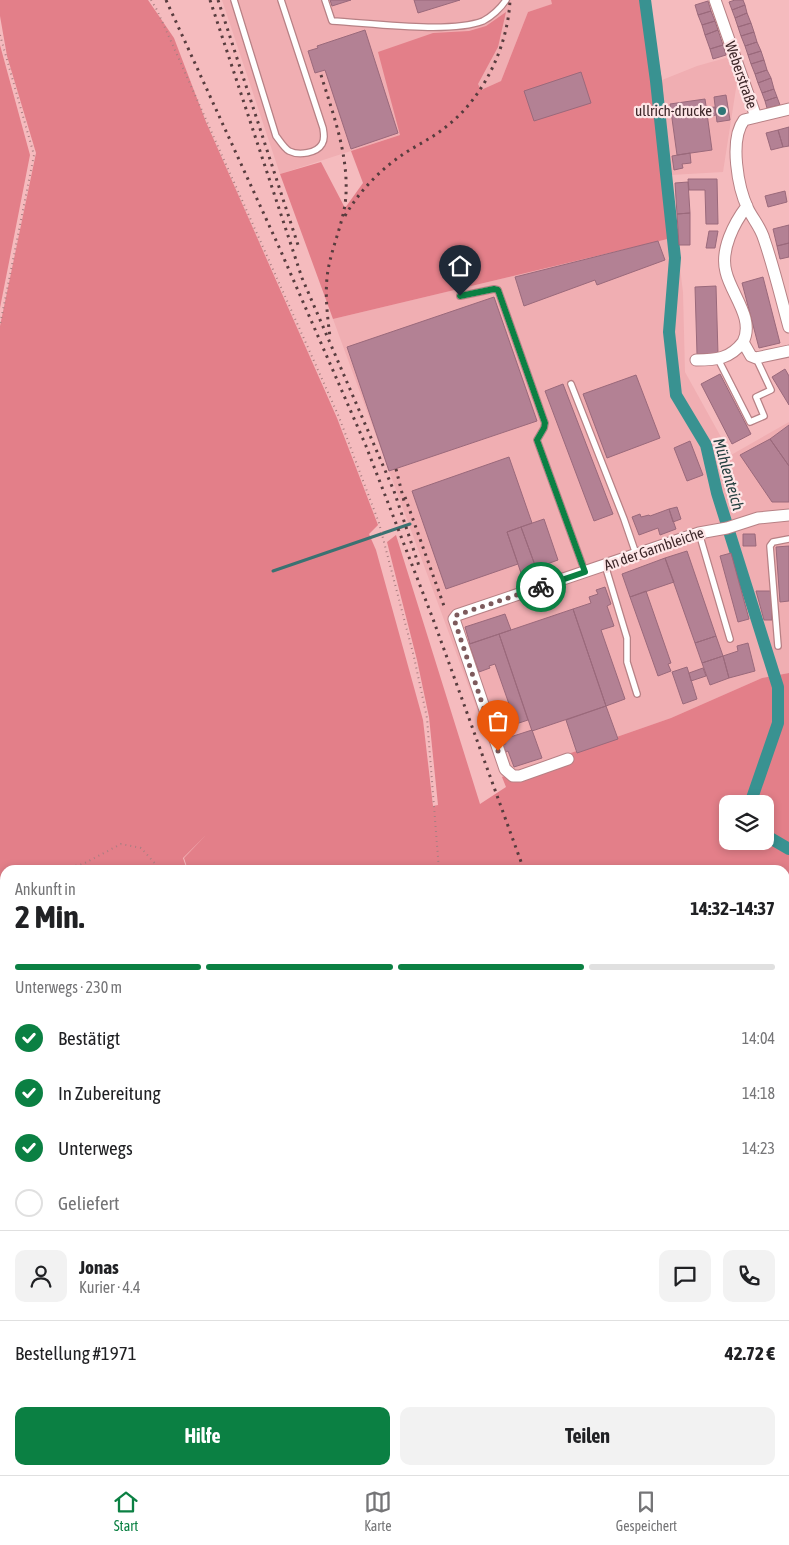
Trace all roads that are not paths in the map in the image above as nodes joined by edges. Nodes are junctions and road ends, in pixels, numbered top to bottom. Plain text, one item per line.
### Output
1 (234, 0) edge
2 (281, 0) edge
3 (326, 0) edge
4 (506, 0) edge
5 (715, 0) edge
6 (789, 108) edge
7 (756, 117) junction
8 (747, 206) junction
9 (460, 296) dead end
10 (789, 327) edge
11 (743, 342) junction
12 (789, 351) edge
13 (756, 358) junction
14 (718, 359) junction
15 (696, 360) dead end
16 (571, 384) dead end
17 (789, 515) edge
18 (699, 533) junction
19 (789, 539) edge
20 (636, 554) junction
21 (605, 565) junction
22 (585, 572) junction
23 (730, 639) dead end
24 (778, 646) dead end
25 (637, 694) dead end
26 (568, 759) dead end

1 - 2 lane
3 - 4 lane
5 - 7 street, Weberstraße
6 - 7 street, Weberstraße
7 - 8 street
8 - 10 street
8 - 11 street
9 - 22 lane
11 - 13 street
11 - 14 street
12 - 13 street
13 - 14 lane
14 - 15 street
16 - 20 lane
17 - 18 street, An der Garnbleiche
18 - 20 street, An der Garnbleiche
18 - 23 lane
19 - 24 lane
20 - 21 street, An der Garnbleiche
21 - 22 street, An der Garnbleiche
21 - 25 lane
22 - 26 street, An der Garnbleiche

